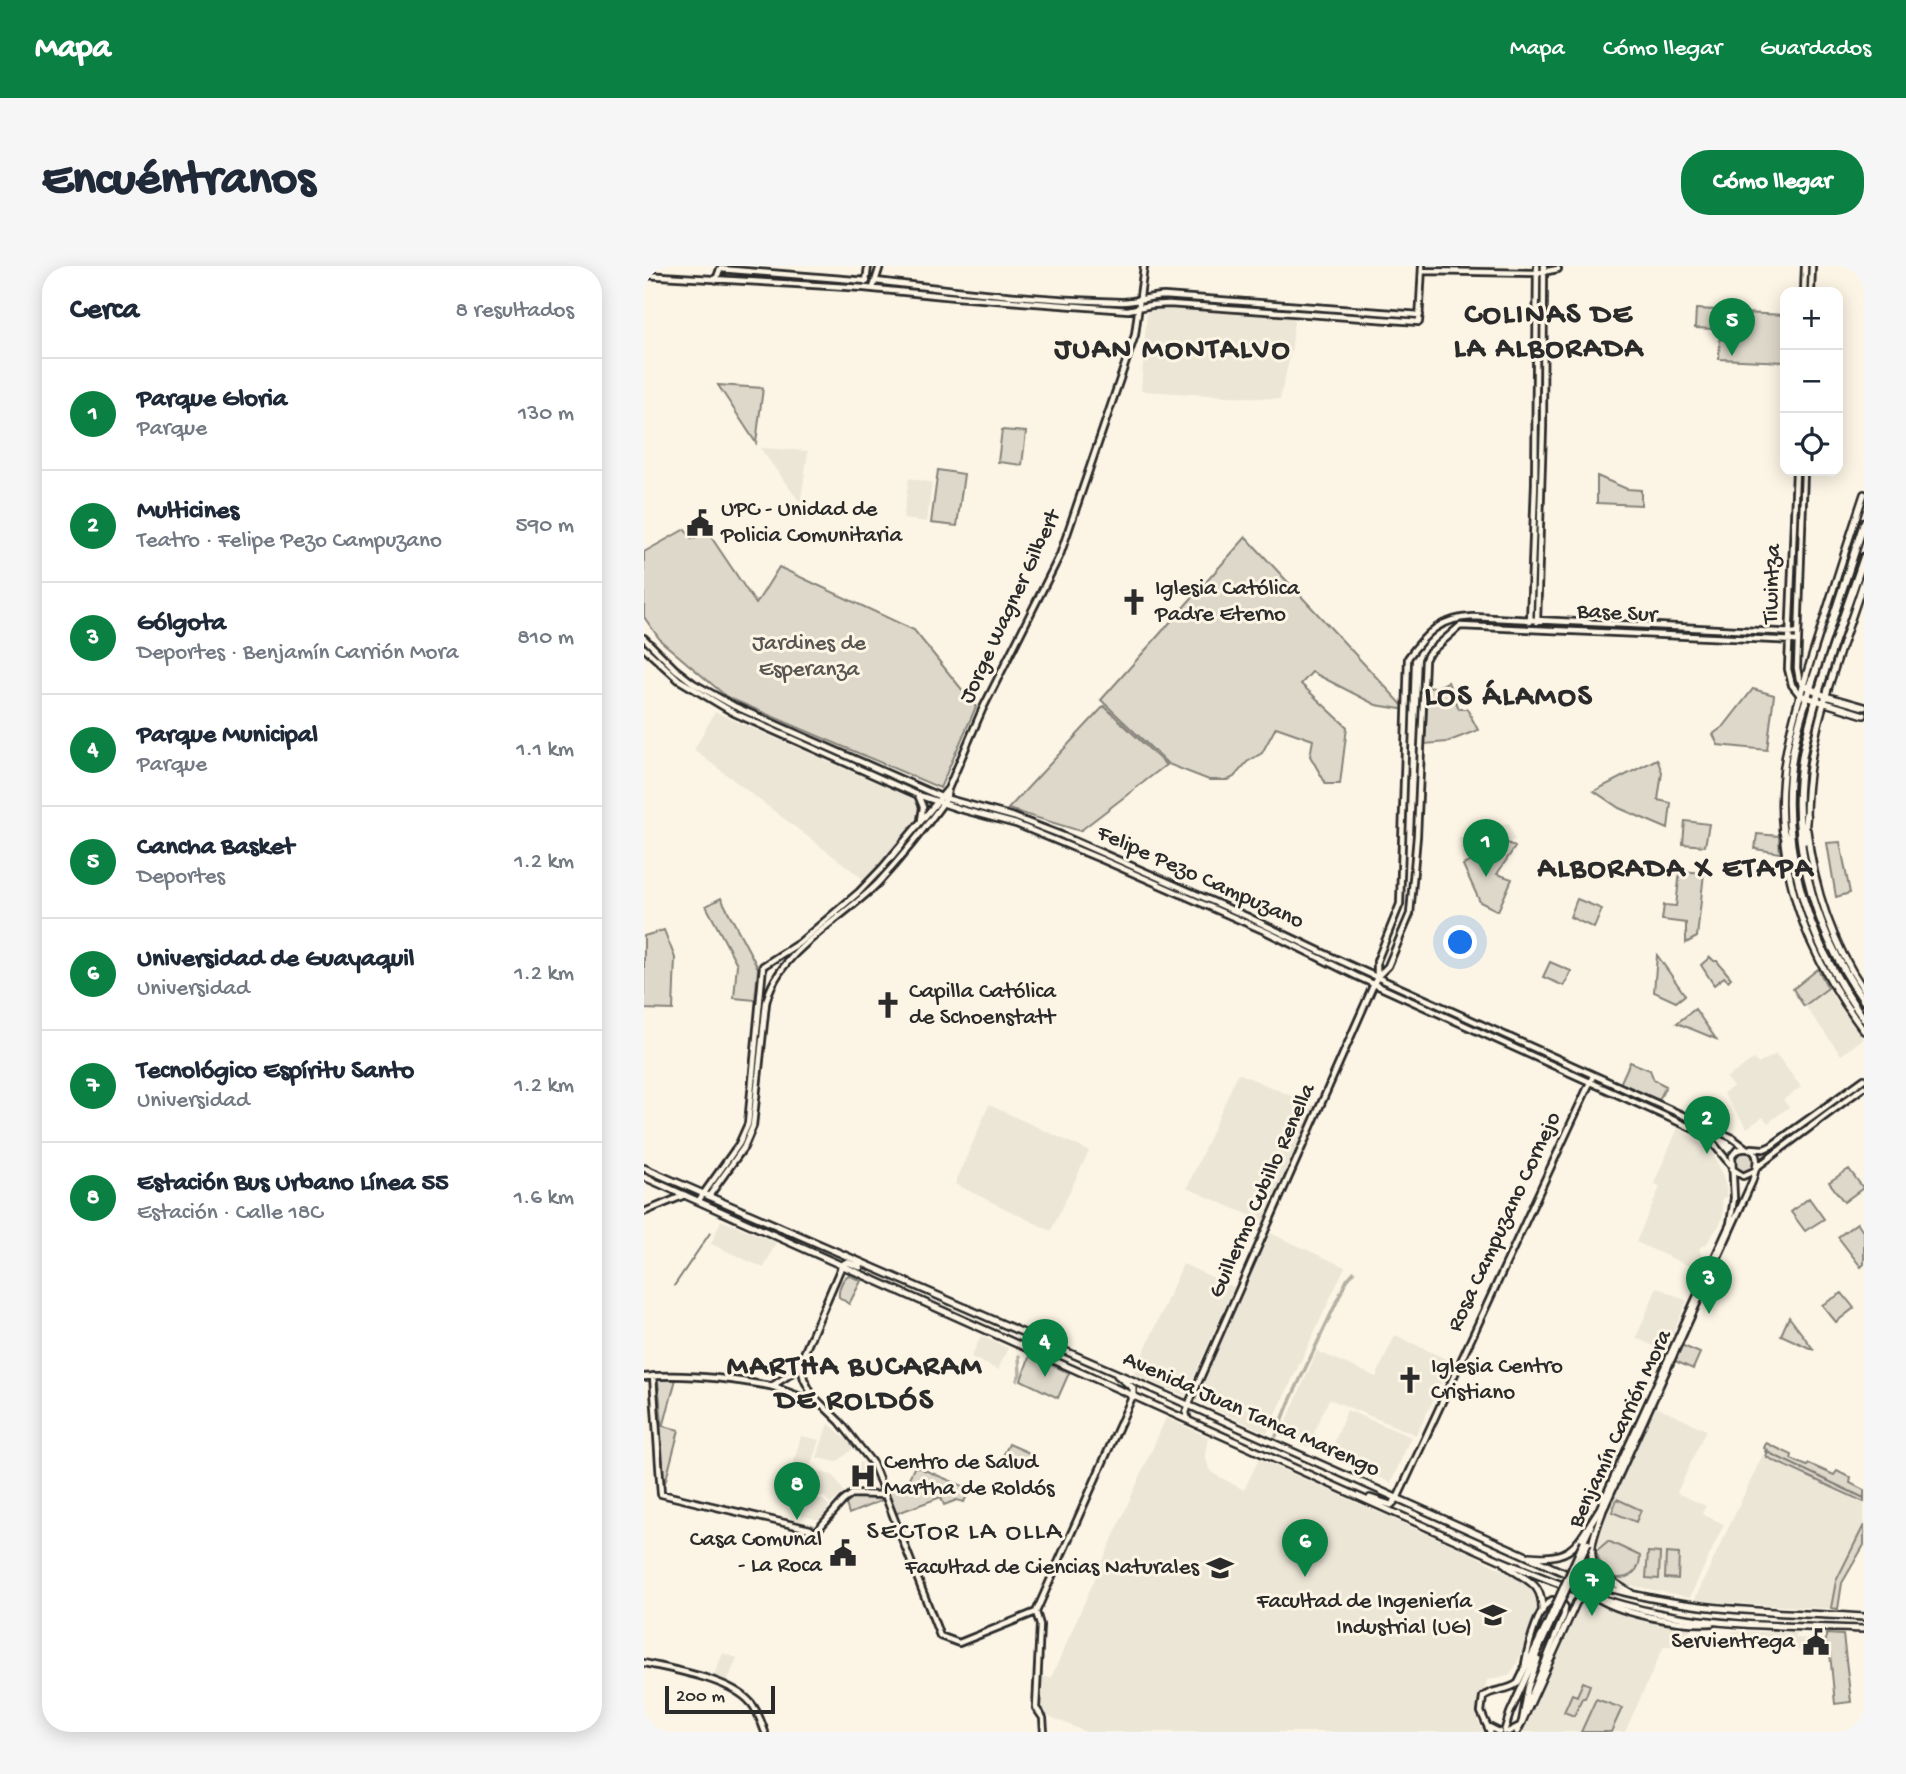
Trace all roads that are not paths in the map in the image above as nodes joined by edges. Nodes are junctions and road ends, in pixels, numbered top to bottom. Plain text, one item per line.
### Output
1 (869, 266) edge
2 (880, 266) edge
3 (1144, 266) edge
4 (1537, 266) edge
5 (1805, 266) edge
6 (1812, 266) edge
7 (1422, 268) edge
8 (1544, 269) edge
9 (1558, 269) dead end
10 (1537, 273) junction
11 (644, 275) edge
12 (716, 279) junction
13 (867, 281) junction
14 (876, 281) junction
15 (1804, 287) edge
16 (1811, 287) edge
17 (864, 288) junction
18 (873, 288) junction
19 (1140, 300) junction
20 (1140, 308) junction
21 (1420, 315) junction
22 (1796, 476) edge
23 (1804, 476) edge
24 (1864, 494) edge
25 (1864, 523) edge
26 (1864, 557) edge
27 (1864, 580) edge
28 (1530, 620) junction
29 (1537, 620) junction
30 (1444, 622) joint
31 (1530, 628) junction
32 (1537, 628) junction
33 (1789, 633) junction
34 (1797, 633) junction
35 (644, 638) edge
36 (1789, 640) junction
37 (1797, 640) junction
38 (1441, 643) joint
39 (644, 648) edge
40 (1807, 686) junction
41 (1822, 695) junction
42 (1803, 697) junction
43 (1819, 703) junction
44 (1864, 707) edge
45 (1864, 715) edge
46 (918, 795) junction
47 (942, 800) junction
48 (1806, 816) junction
49 (921, 821) junction
50 (1783, 830) junction
51 (1803, 853) junction
52 (1795, 869) junction
53 (1245, 919) junction
54 (774, 957) junction
55 (784, 965) junction
56 (1377, 977) junction
57 (761, 980) junction
58 (772, 984) junction
59 (1374, 984) junction
60 (1864, 990) edge
61 (1864, 1001) edge
62 (1864, 1019) edge
63 (1864, 1030) edge
64 (1593, 1076) junction
65 (1864, 1079) edge
66 (1603, 1080) junction
67 (1590, 1083) junction
68 (1864, 1087) edge
69 (1600, 1088) junction
70 (1747, 1148) junction
71 (1731, 1166) junction
72 (644, 1168) edge
73 (1756, 1169) junction
74 (644, 1177) edge
75 (686, 1194) junction
76 (706, 1194) junction
77 (699, 1200) junction
78 (644, 1212) edge
79 (842, 1265) junction
80 (898, 1280) junction
81 (800, 1363) junction
82 (1114, 1372) junction
83 (653, 1376) junction
84 (644, 1377) edge
85 (772, 1387) junction
86 (1133, 1395) junction
87 (818, 1401) junction
88 (1188, 1406) junction
89 (1188, 1420) junction
90 (1353, 1493) junction
91 (884, 1496) junction
92 (1398, 1499) junction
93 (1600, 1511) junction
94 (1521, 1555) junction
95 (1500, 1560) junction
96 (1593, 1596) junction
97 (1636, 1596) junction
98 (1036, 1612) junction
99 (1542, 1612) junction
100 (1864, 1617) edge
101 (1864, 1629) edge
102 (1542, 1639) junction
103 (1528, 1651) junction
104 (644, 1663) edge
105 (1524, 1671) junction
106 (1524, 1713) junction
107 (1521, 1723) junction
108 (765, 1732) edge
109 (1044, 1732) edge
110 (1501, 1732) edge
111 (1517, 1732) edge

1 - 13 street
2 - 14 street
3 - 19 street, Jorge Wagner Gilbert
4 - 10 street
5 - 15 street
6 - 16 street
7 - 10 street
7 - 21 street
8 - 9 street
8 - 10 street
8 - 29 street
10 - 28 street
11 - 12 street
12 - 13 street
12 - 17 street
13 - 17 street
14 - 18 street
14 - 19 street
17 - 18 street
18 - 20 street
19 - 20 street, Jorge Wagner Gilbert
19 - 21 street
20 - 21 street
20 - 47 street, Jorge Wagner Gilbert
22 - 33 street, Tiwintza
23 - 34 street, Tiwintza
24 - 40 main road
25 - 40 highway
26 - 41 highway
27 - 41 main road
28 - 29 street, Base Sur
28 - 30 street, Base Sur
28 - 31 street
29 - 32 street
29 - 33 street, Base Sur
30 - 56 street, Guillermo Cubillo Renella
31 - 32 street, Base Sur
31 - 38 street, Base Sur
32 - 36 street, Base Sur
33 - 34 street, Base Sur
33 - 36 street, Tiwintza
34 - 37 street, Tiwintza
35 - 47 street, Felipe Pezo Campuzano
36 - 37 street, Base Sur
36 - 42 street, Tiwintza
37 - 40 street, Tiwintza
38 - 56 street, Guillermo Cubillo Renella
39 - 46 street, Felipe Pezo Campuzano
40 - 41 main road
40 - 42 highway
41 - 43 highway
41 - 44 main road
42 - 43 main road
42 - 50 main road
42 - 52 highway
43 - 45 main road
43 - 48 main road
43 - 51 highway
46 - 47 street, Felipe Pezo Campuzano
46 - 49 street
47 - 49 street
47 - 53 street, Felipe Pezo Campuzano
47 - 55 street
48 - 51 highway
48 - 60 main road
49 - 54 street
50 - 52 highway
50 - 63 main road
51 - 61 highway
52 - 62 highway
53 - 56 street, Felipe Pezo Campuzano
53 - 59 street, Felipe Pezo Campuzano
54 - 55 street
54 - 57 street
55 - 58 street
56 - 59 street, Guillermo Cubillo Renella
56 - 64 street, Felipe Pezo Campuzano
57 - 58 street
57 - 76 street
58 - 76 street
59 - 67 street, Felipe Pezo Campuzano
59 - 88 street, Guillermo Cubillo Renella
64 - 66 street, Felipe Pezo Campuzano
64 - 67 street, Rosa Campuzano Cornejo
65 - 70 street
66 - 69 street
66 - 70 street, Felipe Pezo Campuzano
67 - 69 street, Felipe Pezo Campuzano
67 - 92 street, Rosa Campuzano Cornejo
68 - 73 street
69 - 71 street, Felipe Pezo Campuzano
70 - 71 street
70 - 73 street
71 - 73 street
71 - 93 street, Benjamín Carrión Mora
72 - 76 main road, Avenida Juan Tanca Marengo
73 - 93 street, Benjamín Carrión Mora
74 - 75 main road, Avenida Juan Tanca Marengo
75 - 77 main road, Avenida Juan Tanca Marengo
75 - 78 street
76 - 77 street
76 - 80 main road, Avenida Juan Tanca Marengo
77 - 79 main road, Avenida Juan Tanca Marengo
79 - 80 main road
79 - 81 street
79 - 86 main road, Avenida Juan Tanca Marengo
80 - 82 main road, Avenida Juan Tanca Marengo
81 - 85 street
81 - 87 street
82 - 86 main road
82 - 88 main road, Avenida Juan Tanca Marengo
83 - 84 street
83 - 85 street
83 - 91 street
85 - 87 street
86 - 89 main road, Avenida Juan Tanca Marengo
86 - 98 street
87 - 91 street
88 - 89 street, Guillermo Cubillo Renella
88 - 92 main road, Avenida Juan Tanca Marengo
89 - 90 main road, Avenida Juan Tanca Marengo
90 - 92 main road
90 - 95 main road, Avenida Juan Tanca Marengo
91 - 98 street
92 - 94 main road, Avenida Juan Tanca Marengo
93 - 94 main road
93 - 97 main road
93 - 102 street, Benjamín Carrión Mora, bridge
94 - 97 main road, Avenida Juan Tanca Marengo
95 - 96 main road, Avenida Juan Tanca Marengo
95 - 99 main road
96 - 101 main road, Avenida Juan Tanca Marengo
96 - 107 main road
97 - 100 main road, Avenida Juan Tanca Marengo
98 - 109 street
99 - 103 street
99 - 106 street
102 - 103 street
102 - 105 street
102 - 106 street
102 - 110 street
103 - 105 street
104 - 108 street
105 - 110 street
106 - 107 street
107 - 110 street
107 - 111 street

